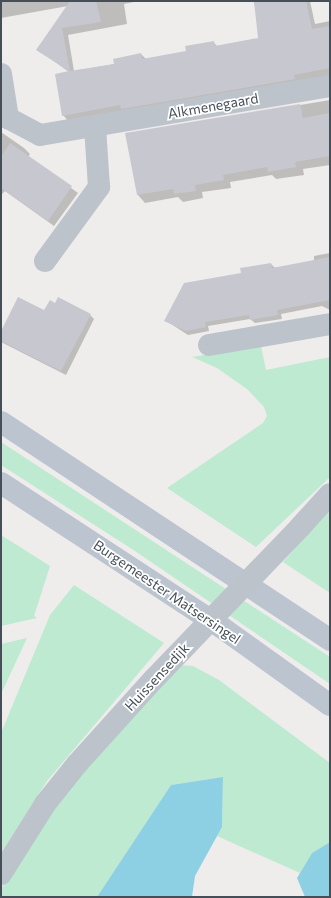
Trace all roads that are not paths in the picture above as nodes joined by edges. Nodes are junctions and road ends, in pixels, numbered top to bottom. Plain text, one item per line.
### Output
1 (1, 74) edge
2 (330, 86) edge
3 (95, 126) junction
4 (45, 261) dead end
5 (330, 324) edge
6 (209, 345) dead end
7 (1, 422) edge
8 (1, 483) edge
9 (330, 494) edge
10 (330, 640) edge
11 (330, 705) edge
12 (1, 874) edge

1 - 3 street, Alkmenegaard
2 - 3 street, Alkmenegaard
3 - 4 street
5 - 6 street
7 - 10 main road
8 - 11 main road, Burgemeester Matsersingel
9 - 12 street, Huissensedijk, bridge

